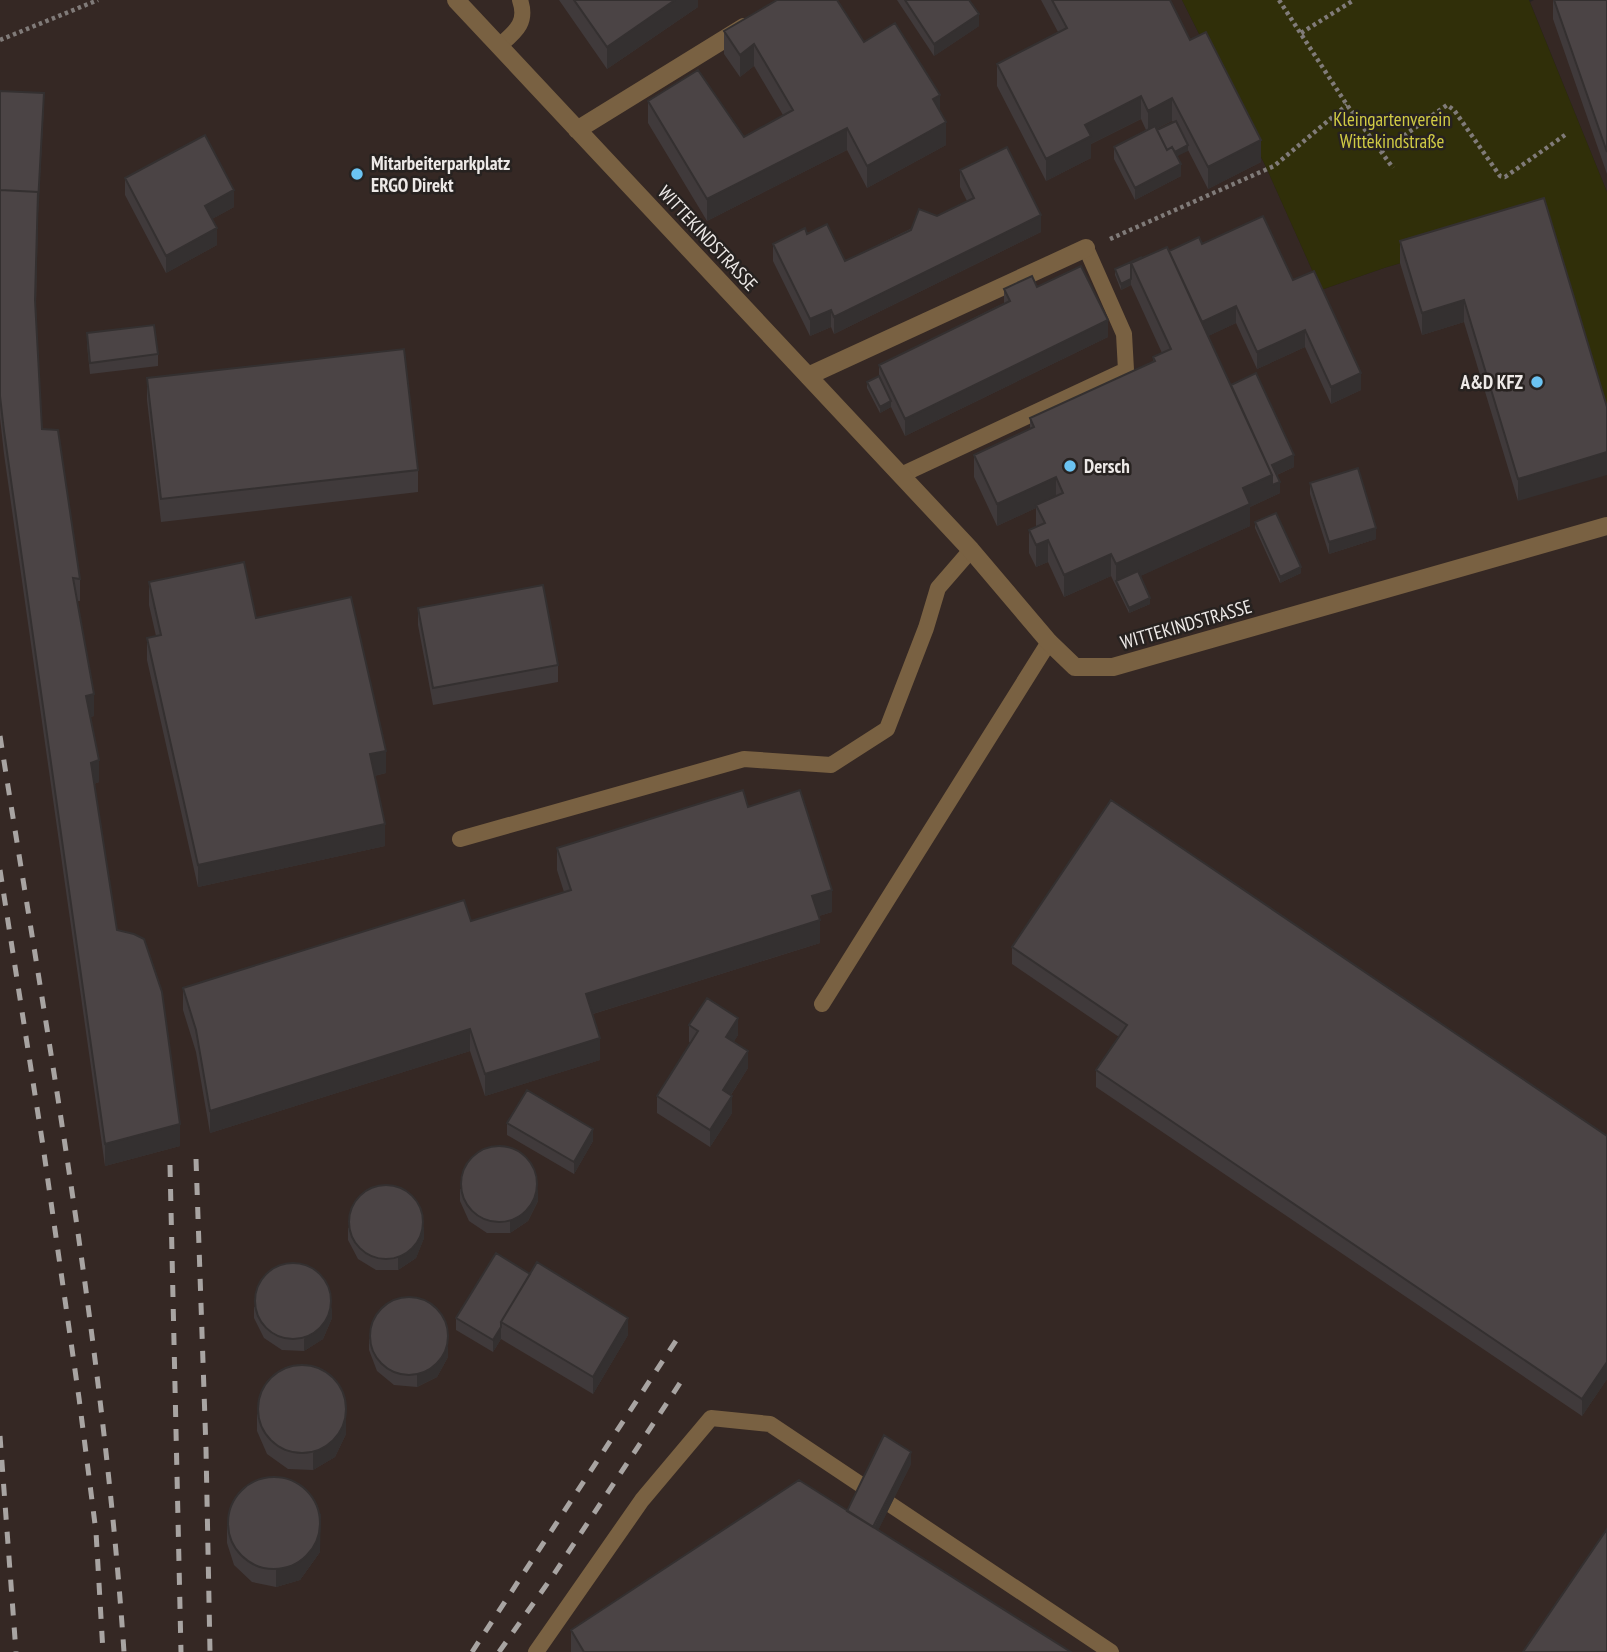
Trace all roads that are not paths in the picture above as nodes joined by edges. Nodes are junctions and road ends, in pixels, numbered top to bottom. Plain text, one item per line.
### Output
1 (456, 0) edge
2 (520, 0) edge
3 (754, 22) edge
4 (499, 46) junction
5 (578, 130) junction
6 (1086, 248) joint
7 (808, 376) junction
8 (901, 475) junction
9 (1607, 526) edge
10 (971, 550) junction
11 (1049, 642) junction
12 (460, 839) dead end
13 (822, 1003) dead end
14 (536, 1652) edge
15 (1111, 1652) edge

1 - 4 street, WITTEKINDSTRASSE
2 - 4 lane
3 - 5 street
4 - 5 street, WITTEKINDSTRASSE
5 - 7 street, WITTEKINDSTRASSE
6 - 7 street
6 - 8 lane
7 - 8 street, WITTEKINDSTRASSE
8 - 10 street, WITTEKINDSTRASSE
9 - 11 street, WITTEKINDSTRASSE
10 - 11 street, WITTEKINDSTRASSE
10 - 12 lane
11 - 13 lane
14 - 15 lane

